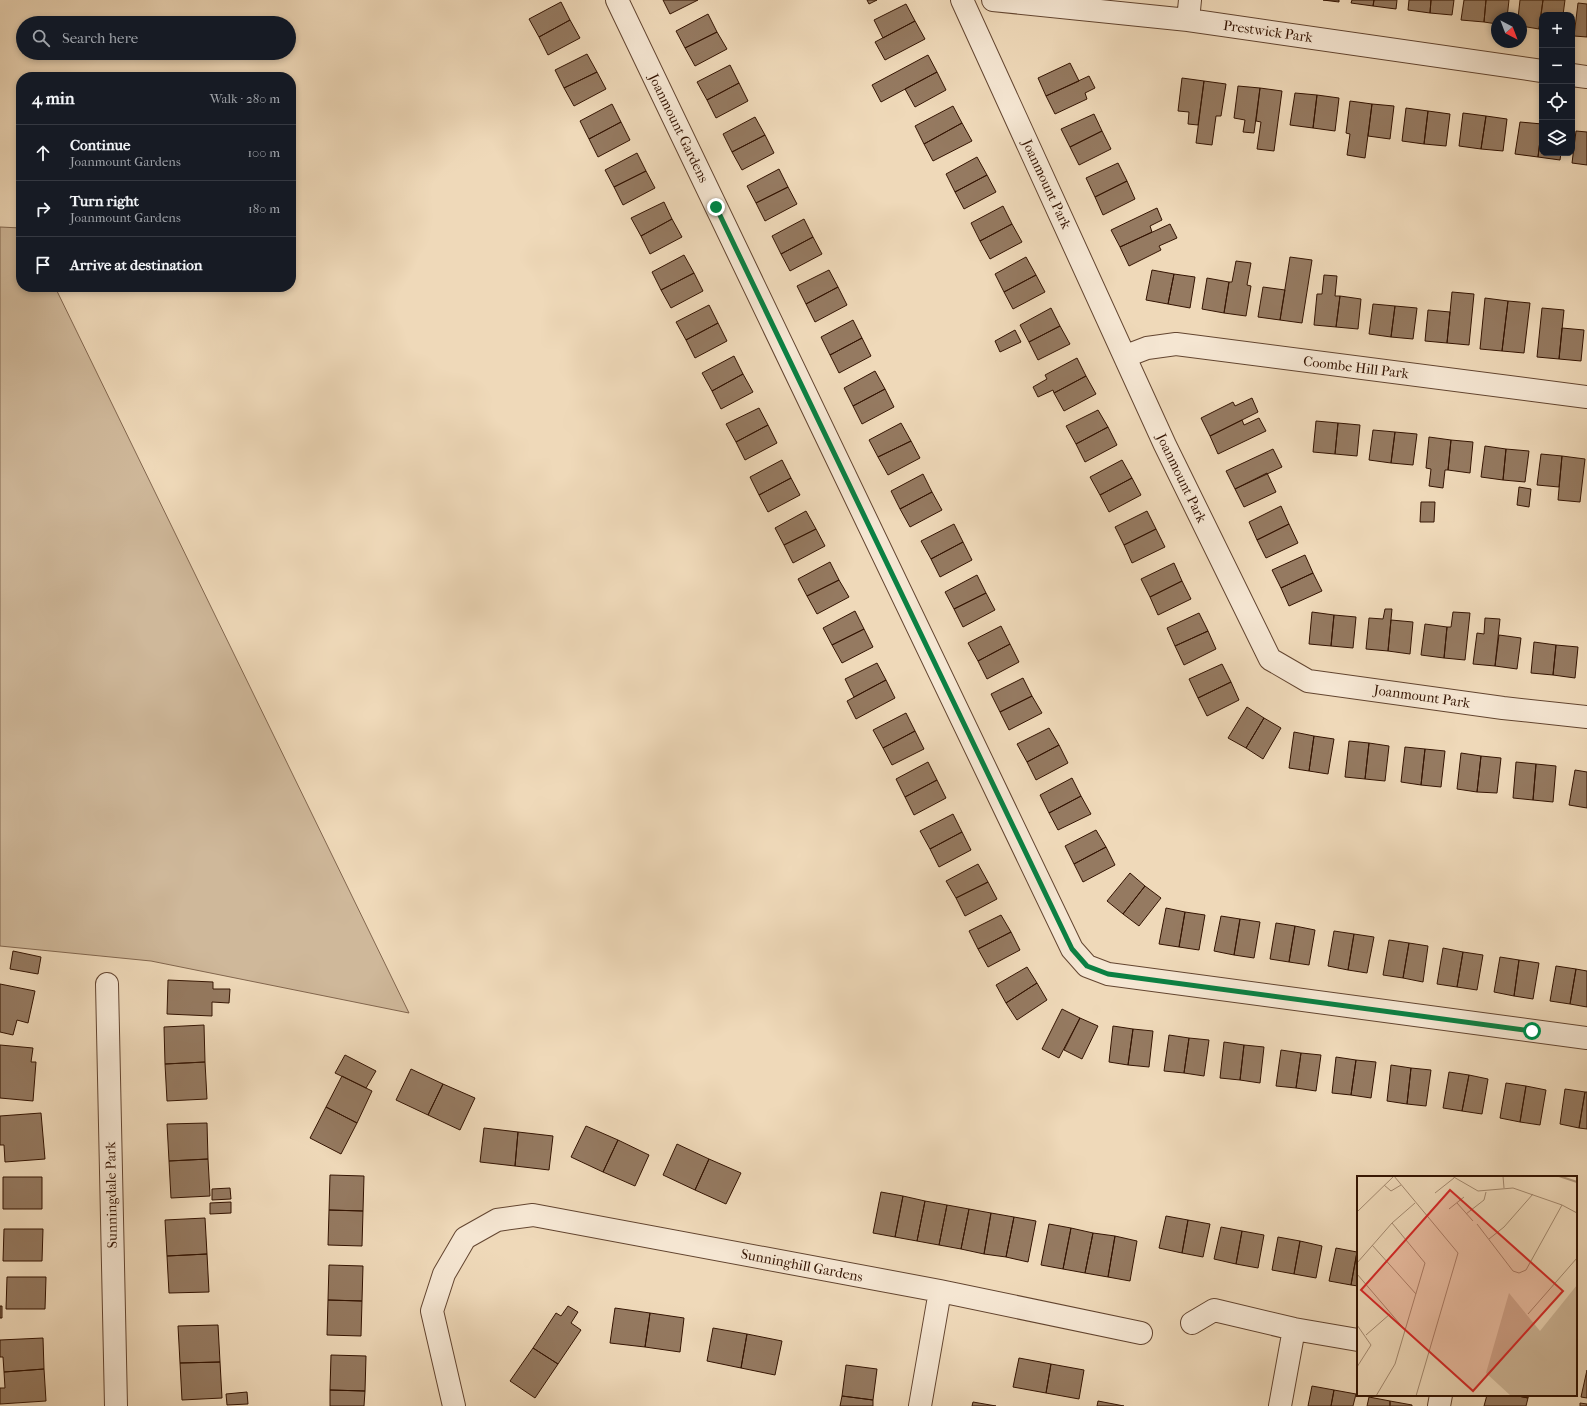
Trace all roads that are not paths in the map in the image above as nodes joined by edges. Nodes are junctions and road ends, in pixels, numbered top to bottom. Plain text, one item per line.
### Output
1 (617, 0) edge
2 (962, 0) edge
3 (993, 0) edge
4 (1189, 10) edge
5 (1539, 70) edge
6 (1575, 75) edge
7 (1587, 77) edge
8 (1126, 356) junction
9 (1587, 397) edge
10 (1587, 717) edge
11 (107, 984) dead end
12 (1587, 1038) edge
13 (940, 1291) junction
14 (1192, 1323) dead end
15 (1294, 1329) junction
16 (1141, 1333) dead end
17 (1357, 1340) edge
18 (1441, 1396) edge
19 (116, 1406) edge
20 (454, 1406) edge
21 (920, 1406) edge
22 (1280, 1406) edge
23 (1439, 1406) edge

1 - 12 street, Joanmount Gardens
2 - 8 street, Joanmount Park
3 - 4 street, Prestwick Park
4 - 5 street, Prestwick Park
6 - 7 street
8 - 9 street, Coombe Hill Park
8 - 10 street, Joanmount Park
11 - 19 street, Sunningdale Park
13 - 16 street, Sunninghill Gardens
13 - 20 street, Sunninghill Gardens
13 - 21 street
14 - 15 street
15 - 17 street
15 - 22 street
18 - 23 street

